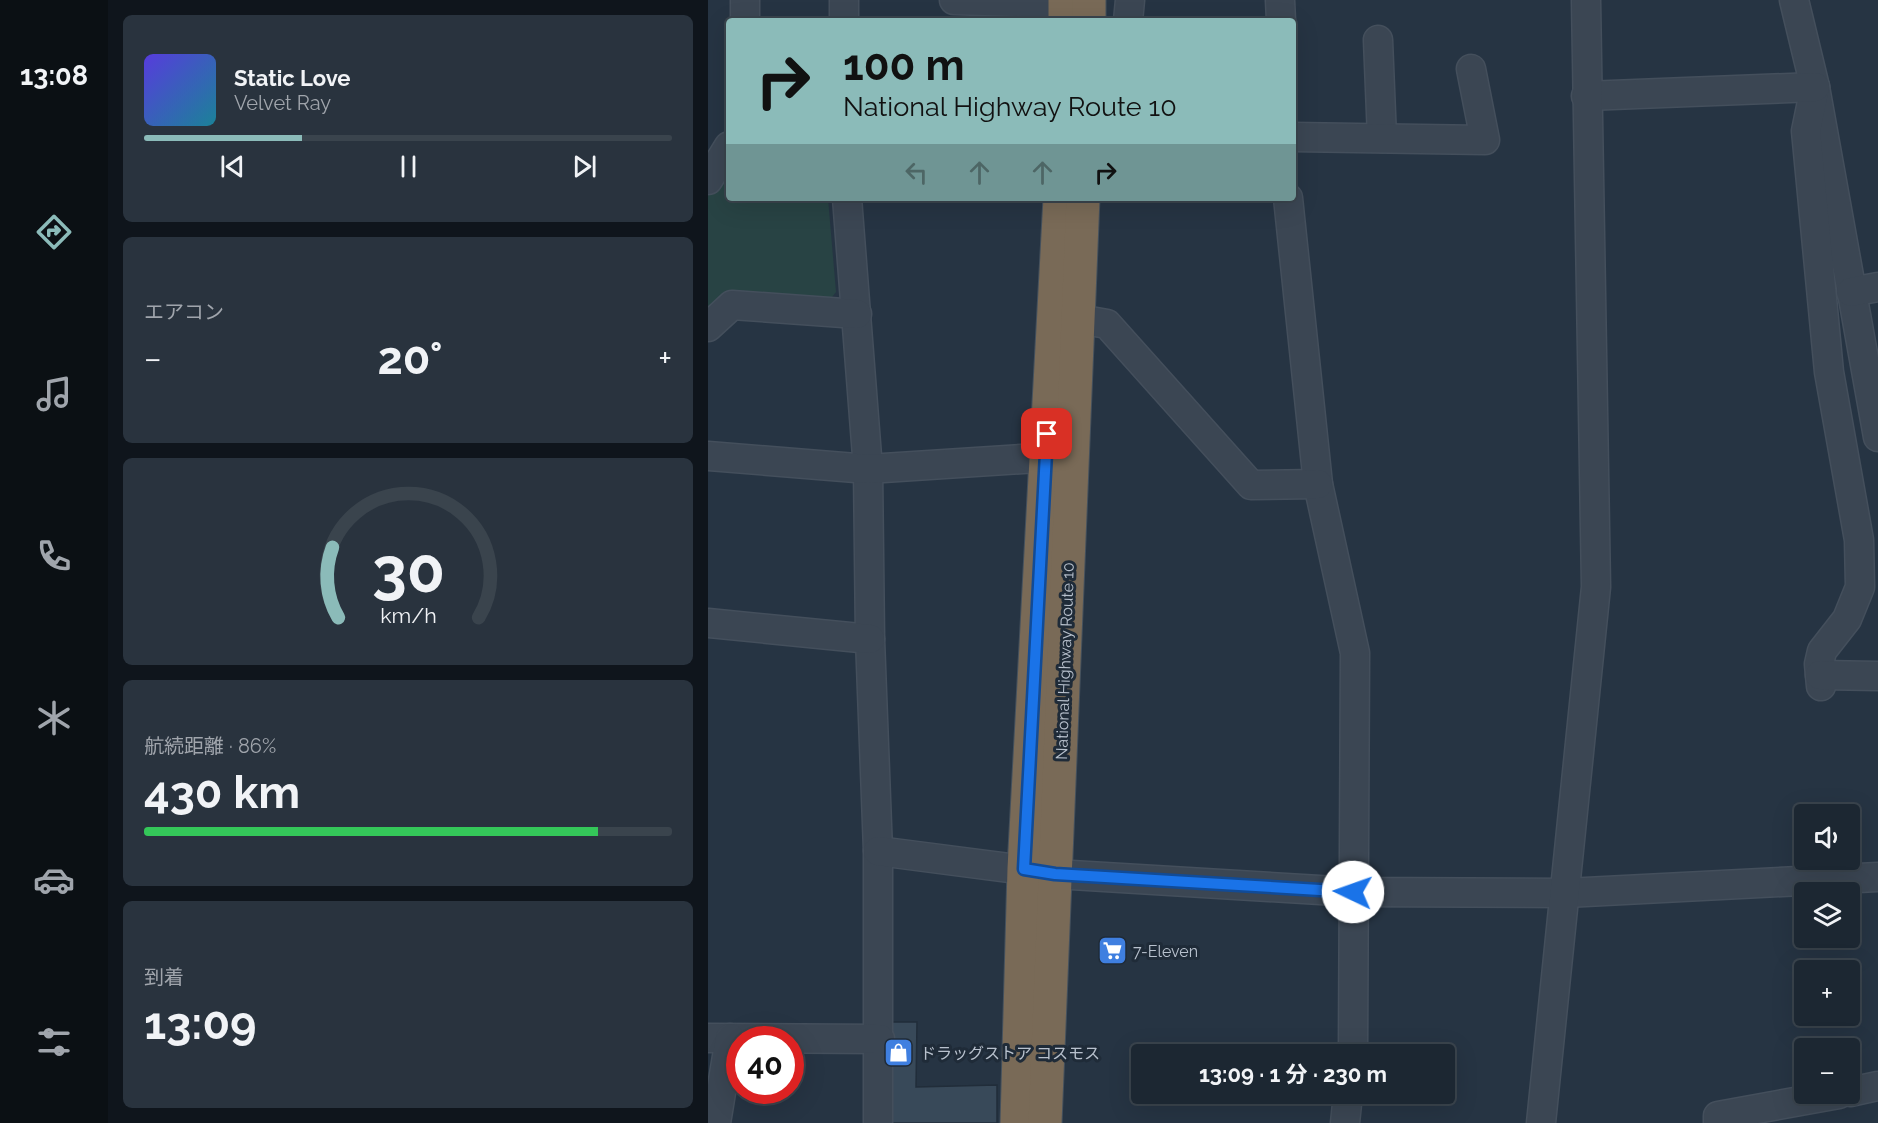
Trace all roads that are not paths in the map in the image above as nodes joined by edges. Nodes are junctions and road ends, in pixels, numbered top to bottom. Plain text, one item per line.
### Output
1 (745, 0) edge
2 (844, 0) edge
3 (954, 0) edge
4 (1130, 0) edge
5 (1280, 0) edge
6 (1586, 0) edge
7 (1794, 0) edge
8 (1077, 9) edge
9 (745, 18) edge
10 (844, 18) edge
11 (1128, 18) edge
12 (1281, 18) edge
13 (1378, 40) dead end
14 (1471, 69) dead end
15 (1815, 87) junction
16 (1586, 96) junction
17 (1296, 137) edge
18 (1382, 138) junction
19 (726, 151) edge
20 (708, 180) edge
21 (848, 201) edge
22 (1060, 201) edge
23 (1083, 201) edge
24 (1288, 201) edge
25 (1865, 290) edge
26 (856, 314) junction
27 (1066, 320) junction
28 (708, 327) edge
29 (1878, 437) edge
30 (708, 456) edge
31 (1060, 456) junction
32 (868, 469) junction
33 (1318, 484) junction
34 (708, 623) edge
35 (870, 639) junction
36 (1878, 676) edge
37 (878, 851) junction
38 (1040, 872) junction
39 (1878, 877) edge
40 (1353, 892) junction
41 (1566, 893) junction
42 (719, 1038) edge
43 (880, 1039) junction
44 (1353, 1044) edge
45 (1878, 1086) edge
46 (1860, 1090) edge
47 (1794, 1102) edge
48 (1347, 1104) edge
49 (716, 1123) edge
50 (878, 1123) edge
51 (1017, 1123) edge
52 (1045, 1123) edge
53 (1345, 1123) edge
54 (1540, 1123) edge
55 (1718, 1123) edge

1 - 9 street
2 - 10 street
3 - 8 street
4 - 11 street
5 - 12 street
6 - 16 street
7 - 15 street
13 - 18 street
14 - 18 street
15 - 16 street
15 - 25 street
15 - 36 street
16 - 41 street
17 - 18 street
19 - 20 street
21 - 26 street
22 - 27 highway, National Highway Route 10
23 - 27 highway, National Highway Route 10
24 - 33 street
25 - 29 street
26 - 28 street
26 - 32 street
27 - 31 highway, National Highway Route 10
27 - 33 street
30 - 32 street
31 - 32 street
31 - 38 highway, National Highway Route 10
32 - 35 street
33 - 40 street
34 - 35 street
35 - 37 street
37 - 38 street
37 - 43 street
38 - 40 street
38 - 51 highway, National Highway Route 10
38 - 52 highway, National Highway Route 10
39 - 41 street
40 - 41 street
40 - 44 street
41 - 54 street
42 - 43 street
42 - 49 street
43 - 50 street
45 - 46 street
47 - 55 street
48 - 53 street

